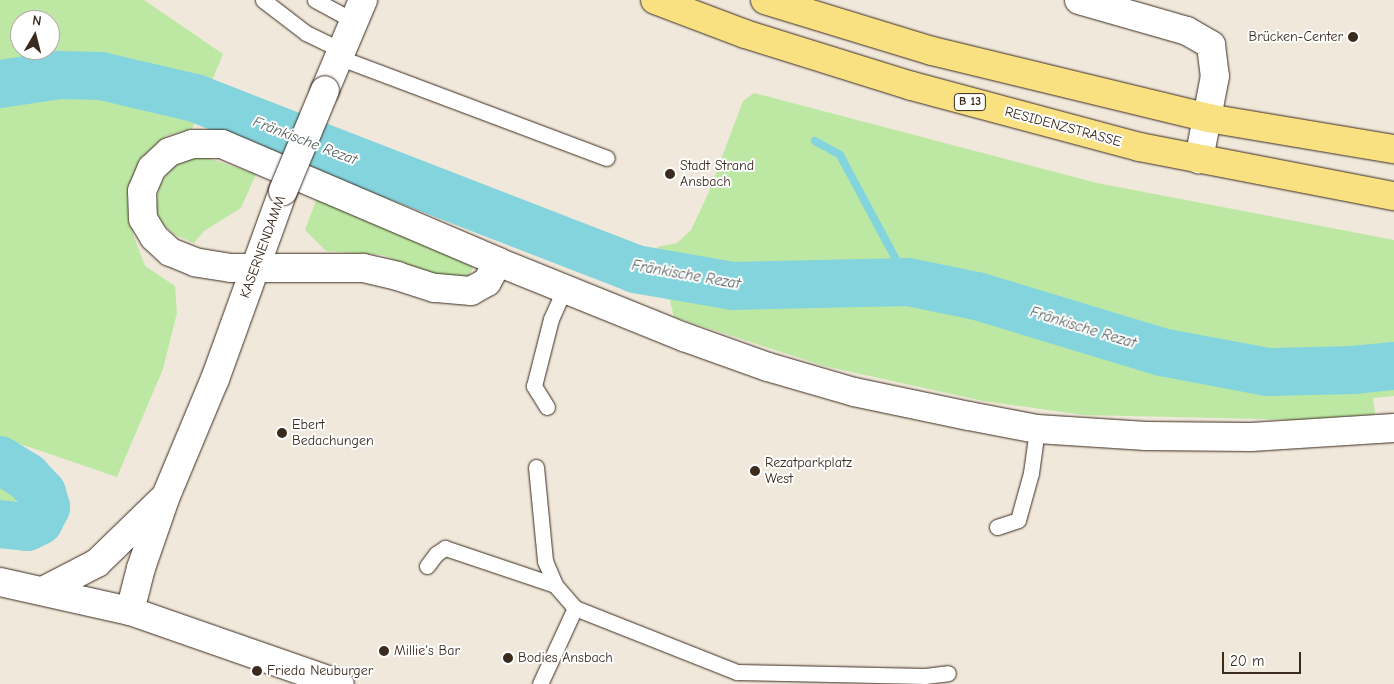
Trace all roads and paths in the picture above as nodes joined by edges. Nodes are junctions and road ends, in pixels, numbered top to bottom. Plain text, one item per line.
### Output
1 (263, 0) edge
2 (315, 0) edge
3 (655, 0) edge
4 (765, 0) edge
5 (1079, 0) edge
6 (358, 10) edge
7 (340, 54) junction
8 (1208, 118) junction
9 (1394, 149) edge
10 (607, 158) dead end
11 (1199, 159) junction
12 (1394, 196) edge
13 (498, 262) junction
14 (255, 267) junction
15 (565, 288) junction
16 (546, 407) dead end
17 (1394, 428) edge
18 (1037, 429) junction
19 (536, 467) dead end
20 (166, 496) junction
21 (997, 527) dead end
22 (427, 566) dead end
23 (0, 582) edge
24 (555, 586) junction
25 (43, 591) junction
26 (574, 608) junction
27 (130, 611) junction
28 (948, 673) dead end
29 (340, 684) edge
30 (540, 684) edge

1 - 7 lane
2 - 6 lane
3 - 11 main road, RESIDENZSTRASSE / B 13
4 - 8 main road
5 - 8 street
6 - 7 street, KASERNENDAMM
7 - 10 lane
7 - 14 street, KASERNENDAMM, bridge
8 - 9 main road
8 - 11 street
11 - 12 main road, RESIDENZSTRASSE / B 13
13 - 14 street
13 - 14 street
13 - 15 street
14 - 20 street, KASERNENDAMM
15 - 16 lane
15 - 18 street
17 - 18 street
18 - 21 lane
19 - 24 lane
20 - 25 street, KASERNENDAMM
20 - 27 street, KASERNENDAMM
22 - 24 lane
23 - 25 street
24 - 26 lane
25 - 27 street
26 - 28 lane
26 - 30 lane
27 - 29 street

